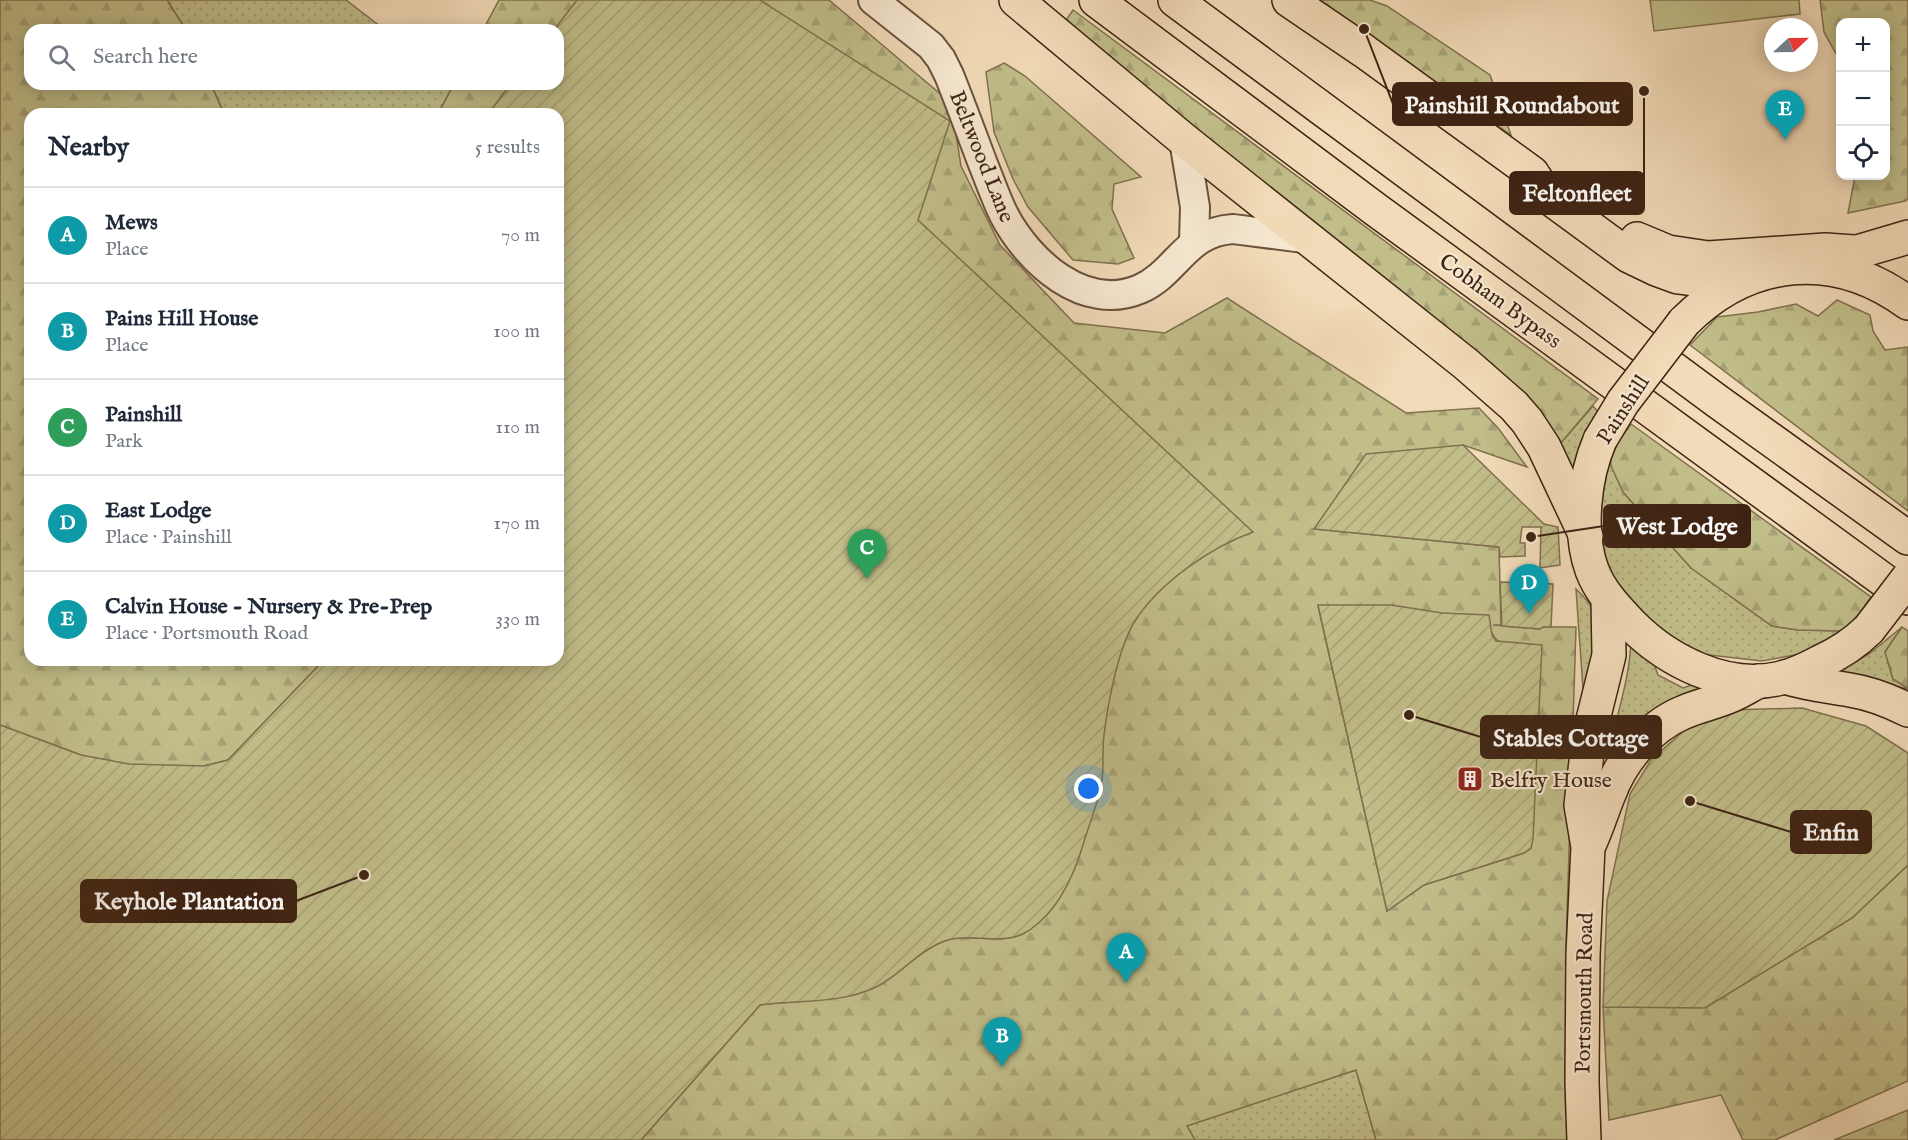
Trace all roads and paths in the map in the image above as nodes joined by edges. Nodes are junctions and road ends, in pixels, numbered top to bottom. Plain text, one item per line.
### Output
1 (873, 0) edge
2 (1016, 0) edge
3 (1096, 0) edge
4 (1175, 0) edge
5 (1289, 0) edge
6 (1184, 140) junction
7 (1532, 173) junction
8 (1908, 237) edge
9 (1311, 239) junction
10 (1194, 242) junction
11 (1854, 252) junction
12 (1811, 266) junction
13 (1759, 274) junction
14 (1908, 303) edge
15 (1586, 536) junction
16 (1908, 538) edge
17 (1908, 578) edge
18 (1608, 598) junction
19 (1908, 598) edge
20 (1772, 679) junction
21 (1908, 710) edge
22 (1588, 847) junction
23 (1584, 1140) edge

1 - 10 street, Beltwood Lane
2 - 6 main road
3 - 19 main road, Cobham Bypass
4 - 16 main road
5 - 7 main road
6 - 9 main road
6 - 10 street
7 - 11 main road
7 - 13 main road
8 - 11 main road
9 - 10 street, Beltwood Lane
9 - 15 main road
11 - 12 main road
12 - 13 main road, Painshill
12 - 14 main road, Painshill
13 - 15 main road, Painshill, bridge
15 - 18 main road, Painshill
17 - 20 main road, bridge
18 - 20 main road, Painshill
18 - 22 main road, Portsmouth Road
20 - 21 main road, Painshill
20 - 22 main road, Portsmouth Road
22 - 23 main road, Portsmouth Road

